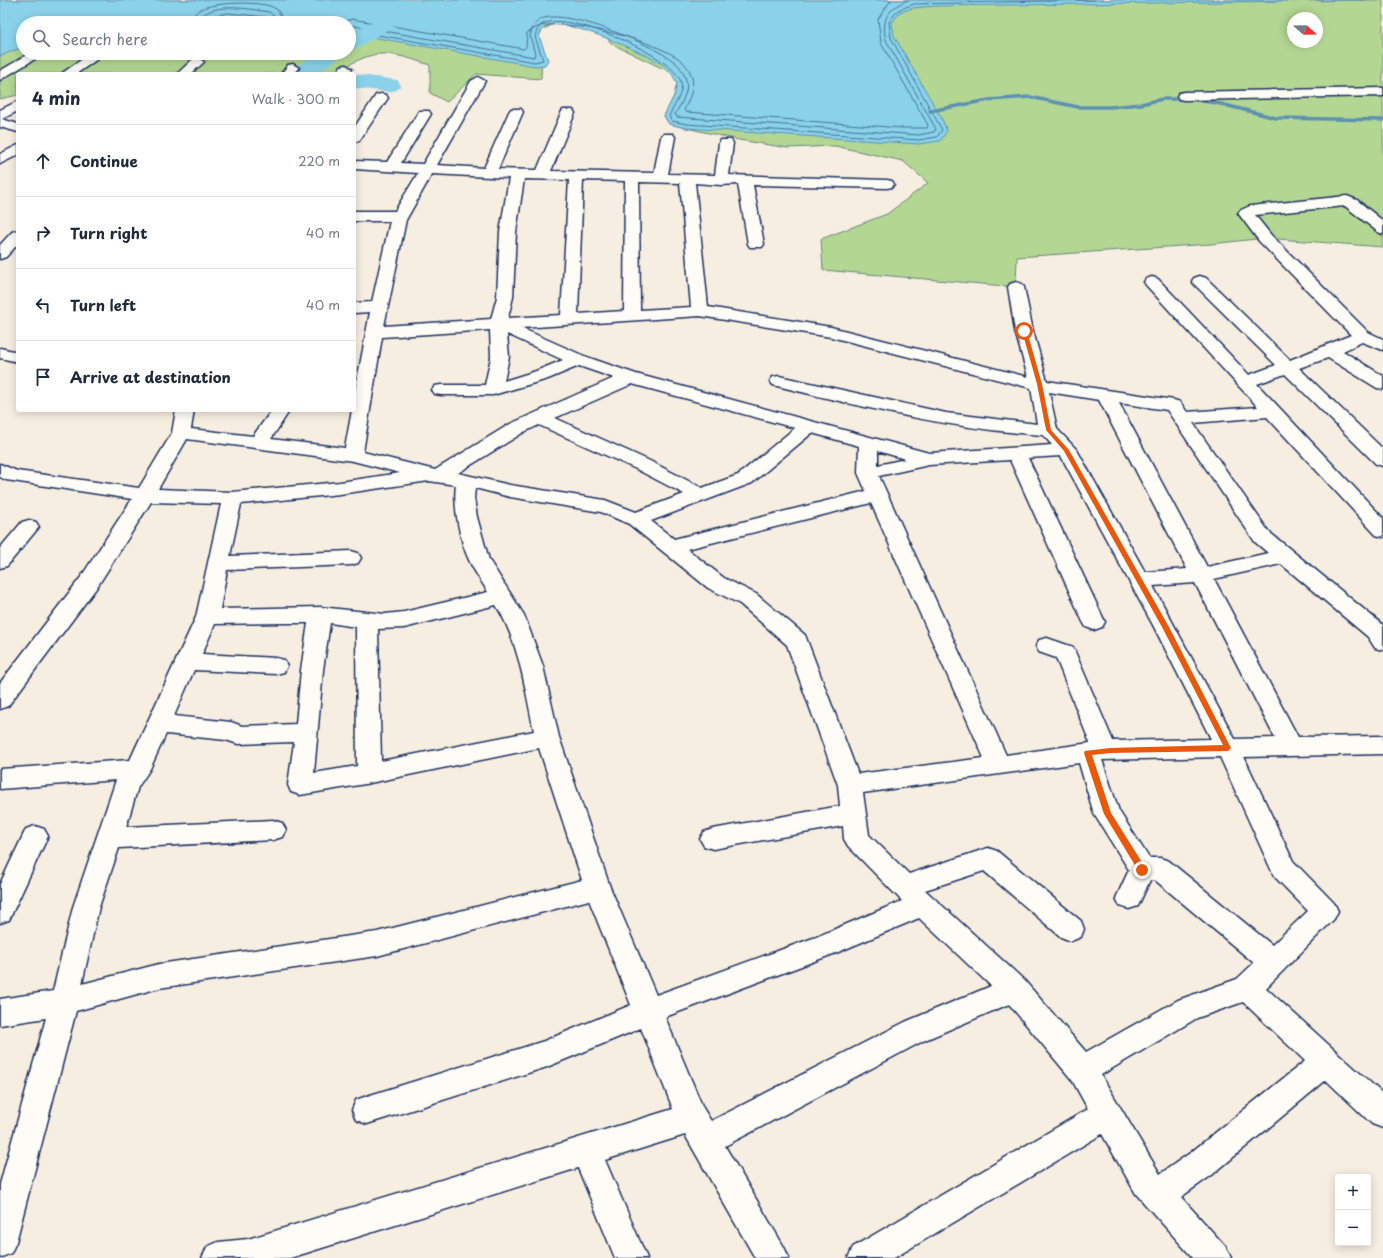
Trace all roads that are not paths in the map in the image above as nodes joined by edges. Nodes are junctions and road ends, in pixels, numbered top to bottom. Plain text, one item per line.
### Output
1 (27, 60) edge
2 (89, 60) edge
3 (198, 62) dead end
4 (70, 72) edge
5 (186, 72) edge
6 (0, 76) edge
7 (478, 81) dead end
8 (1383, 92) edge
9 (1184, 96) dead end
10 (381, 98) dead end
11 (16, 106) edge
12 (516, 112) dead end
13 (568, 113) dead end
14 (424, 114) dead end
15 (0, 116) edge
16 (0, 123) edge
17 (16, 127) edge
18 (356, 135) edge
19 (668, 137) dead end
20 (726, 143) dead end
21 (16, 150) edge
22 (0, 160) edge
23 (356, 165) edge
24 (391, 167) junction
25 (428, 169) junction
26 (489, 173) junction
27 (517, 174) junction
28 (542, 175) junction
29 (576, 176) junction
30 (632, 179) junction
31 (660, 179) junction
32 (687, 180) junction
33 (721, 181) junction
34 (745, 181) junction
35 (887, 184) dead end
36 (356, 216) edge
37 (400, 216) junction
38 (1383, 229) edge
39 (16, 236) edge
40 (756, 244) dead end
41 (0, 254) edge
42 (1200, 281) dead end
43 (1152, 282) dead end
44 (1016, 287) dead end
45 (379, 307) junction
46 (356, 308) edge
47 (700, 311) junction
48 (632, 315) junction
49 (569, 320) junction
50 (498, 324) junction
51 (376, 332) junction
52 (1362, 336) junction
53 (1383, 345) edge
54 (1330, 351) junction
55 (363, 353) edge
56 (578, 360) junction
57 (1288, 367) junction
58 (630, 378) junction
59 (779, 381) dead end
60 (1246, 382) junction
61 (1039, 384) junction
62 (1383, 384) edge
63 (441, 390) dead end
64 (493, 390) junction
65 (1106, 395) junction
66 (1272, 410) junction
67 (185, 412) edge
68 (280, 412) edge
69 (539, 418) junction
70 (1181, 418) junction
71 (808, 427) junction
72 (1048, 430) junction
73 (181, 433) junction
74 (259, 442) junction
75 (869, 443) junction
76 (1066, 450) junction
77 (1016, 452) junction
78 (353, 454) junction
79 (929, 459) junction
80 (1383, 459) edge
81 (868, 473) junction
82 (434, 476) junction
83 (4, 477) edge
84 (466, 480) junction
85 (877, 494) junction
86 (145, 495) junction
87 (700, 495) junction
88 (232, 498) junction
89 (636, 519) junction
90 (29, 527) dead end
91 (1383, 530) edge
92 (672, 546) junction
93 (1286, 556) junction
94 (351, 558) dead end
95 (0, 561) edge
96 (218, 563) junction
97 (1200, 576) junction
98 (1139, 579) junction
99 (501, 596) junction
100 (320, 615) junction
101 (207, 617) junction
102 (367, 620) junction
103 (1094, 622) dead end
104 (1383, 642) edge
105 (1047, 646) dead end
106 (186, 661) junction
107 (276, 666) dead end
108 (0, 700) edge
109 (159, 724) junction
110 (307, 733) junction
111 (547, 736) junction
112 (1383, 745) edge
113 (1291, 746) junction
114 (1228, 748) junction
115 (1097, 752) junction
116 (999, 765) junction
117 (138, 769) junction
118 (370, 773) junction
119 (0, 779) edge
120 (850, 785) junction
121 (854, 814) junction
122 (273, 830) dead end
123 (35, 836) dead end
124 (110, 838) junction
125 (713, 839) dead end
126 (1142, 870) junction
127 (597, 887) junction
128 (913, 895) junction
129 (1129, 898) dead end
130 (0, 912) edge
131 (1071, 929) dead end
132 (1273, 962) junction
133 (1247, 988) junction
134 (1014, 989) junction
135 (64, 1002) junction
136 (648, 1011) junction
137 (0, 1012) edge
138 (1327, 1061) junction
139 (1082, 1070) junction
140 (367, 1110) dead end
141 (1107, 1114) junction
142 (1383, 1114) edge
143 (698, 1129) junction
144 (586, 1151) junction
145 (1157, 1195) junction
146 (0, 1242) edge
147 (218, 1258) edge
148 (631, 1258) edge
149 (773, 1258) edge
150 (864, 1258) edge
151 (1215, 1258) edge

1 - 6 street
2 - 4 street
3 - 5 street
7 - 25 street
8 - 9 street
10 - 18 street
11 - 15 street
12 - 26 street
13 - 28 street
14 - 24 street
16 - 17 street
19 - 31 street
20 - 33 street
21 - 22 street
23 - 24 street
24 - 25 street
25 - 26 street
25 - 37 street
26 - 27 street
27 - 28 street
27 - 50 street
28 - 29 street
29 - 30 street
29 - 49 street
30 - 31 street
30 - 48 street
31 - 32 street
32 - 33 street
32 - 47 street
33 - 34 street
34 - 35 street
34 - 40 street
36 - 37 street
37 - 45 street
38 - 52 street
39 - 41 street
42 - 57 street
43 - 60 street
44 - 61 street
45 - 46 street
45 - 51 street
47 - 48 street
47 - 61 street
48 - 49 street
49 - 50 street
50 - 51 street
50 - 56 street
50 - 64 street
51 - 55 street
52 - 53 street
52 - 54 street
54 - 57 street
54 - 62 street
55 - 78 street
56 - 58 street
56 - 64 street
57 - 60 street
57 - 80 street
58 - 69 street
58 - 71 street
59 - 72 street
60 - 66 street
61 - 65 street
61 - 72 street
63 - 64 street
65 - 70 street
65 - 97 street
66 - 70 street
66 - 91 street
67 - 73 street
68 - 74 street
69 - 82 street
69 - 87 street
70 - 93 street
71 - 75 street
71 - 87 street
72 - 76 street
73 - 74 street
73 - 86 street
74 - 78 street
75 - 79 street
75 - 81 street
76 - 77 street
76 - 98 street
77 - 79 street
77 - 103 street
78 - 82 street
79 - 81 street
81 - 85 street
82 - 84 street
82 - 88 street
83 - 86 street
84 - 89 street
84 - 99 street
85 - 92 street
85 - 116 street
86 - 88 street
86 - 108 street
87 - 89 street
88 - 96 street
89 - 92 street
90 - 95 street
92 - 120 street
93 - 97 street
93 - 104 street
94 - 96 street
96 - 101 street
97 - 98 street
97 - 113 street
98 - 114 street
99 - 102 street
99 - 111 street
100 - 101 street
100 - 102 street
100 - 110 street
101 - 106 street
102 - 118 street
105 - 115 street
106 - 107 street
106 - 109 street
109 - 110 street
109 - 117 street
110 - 118 street
111 - 118 street
111 - 127 street
112 - 113 street
113 - 114 street
114 - 115 street
114 - 132 street
115 - 116 street
115 - 126 street
116 - 120 street
117 - 119 street
117 - 124 street
120 - 121 street
121 - 125 street
121 - 128 street
122 - 124 street
123 - 130 street
124 - 135 street
126 - 129 street
126 - 132 street
127 - 135 street
127 - 136 street
128 - 131 street
128 - 134 street
128 - 136 street
132 - 133 street
133 - 138 street
133 - 139 street
134 - 139 street
134 - 143 street
135 - 137 street
135 - 146 street
136 - 140 street
136 - 143 street
138 - 142 street
138 - 145 street
139 - 141 street
141 - 145 street
141 - 150 street
143 - 144 street
143 - 149 street
144 - 147 street
144 - 148 street
145 - 151 street

